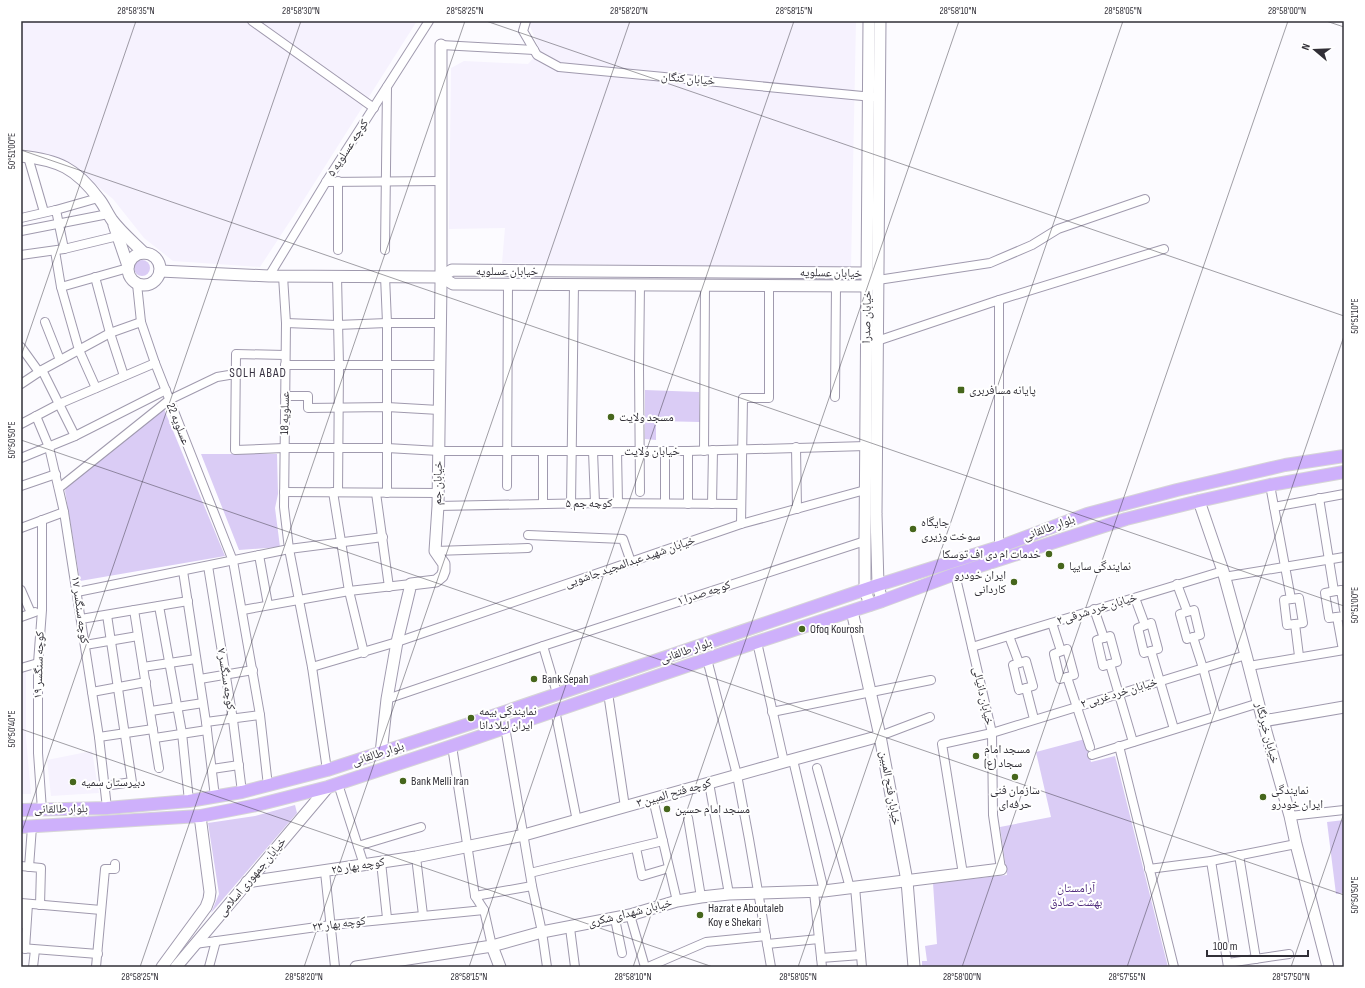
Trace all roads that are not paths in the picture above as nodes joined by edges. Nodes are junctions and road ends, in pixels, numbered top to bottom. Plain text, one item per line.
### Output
1 (252, 21) edge
2 (429, 21) edge
3 (526, 21) edge
4 (869, 21) edge
5 (880, 21) edge
6 (441, 45) joint
7 (534, 50) junction
8 (387, 87) junction
9 (874, 97) junction
10 (374, 108) junction
11 (25, 156) edge
12 (386, 180) junction
13 (338, 181) junction
14 (441, 181) junction
15 (326, 182) junction
16 (98, 198) junction
17 (1145, 199) dead end
18 (56, 210) junction
19 (44, 212) junction
20 (31, 216) junction
21 (21, 218) edge
22 (110, 218) junction
23 (59, 224) junction
24 (34, 229) junction
25 (21, 231) edge
26 (118, 236) junction
27 (64, 249) junction
28 (1164, 249) dead end
29 (55, 250) junction
30 (338, 250) dead end
31 (385, 250) dead end
32 (144, 253) junction
33 (21, 255) edge
34 (128, 267) junction
35 (160, 271) junction
36 (868, 273) junction
37 (269, 276) junction
38 (283, 276) junction
39 (337, 276) junction
40 (385, 276) junction
41 (95, 277) junction
42 (441, 277) junction
43 (878, 280) junction
44 (508, 283) junction
45 (137, 284) junction
46 (574, 284) junction
47 (640, 284) junction
48 (705, 284) junction
49 (769, 285) junction
50 (836, 286) junction
51 (868, 286) junction
52 (61, 287) junction
53 (999, 300) junction
54 (46, 322) dead end
55 (141, 322) junction
56 (286, 323) junction
57 (387, 323) junction
58 (440, 323) junction
59 (337, 325) junction
60 (110, 333) junction
61 (877, 341) junction
62 (21, 347) edge
63 (78, 350) junction
64 (285, 355) junction
65 (60, 360) junction
66 (155, 363) junction
67 (285, 365) junction
68 (387, 365) junction
69 (440, 365) junction
70 (339, 366) junction
71 (41, 371) junction
72 (235, 374) junction
73 (124, 376) junction
74 (21, 384) edge
75 (96, 388) junction
76 (166, 390) junction
77 (285, 396) junction
78 (835, 397) dead end
79 (168, 400) junction
80 (59, 404) junction
81 (387, 407) junction
82 (338, 408) junction
83 (439, 410) junction
84 (872, 411) junction
85 (36, 416) junction
86 (22, 422) edge
87 (75, 436) junction
88 (866, 446) junction
89 (796, 447) junction
90 (49, 448) junction
91 (284, 448) junction
92 (338, 448) junction
93 (387, 448) junction
94 (742, 449) junction
95 (438, 450) junction
96 (640, 450) junction
97 (709, 450) junction
98 (508, 451) junction
99 (543, 451) junction
100 (571, 451) junction
101 (593, 451) junction
102 (617, 451) junction
103 (665, 451) junction
104 (688, 451) junction
105 (1344, 456) edge
106 (21, 458) edge
107 (1344, 472) edge
108 (56, 474) junction
109 (22, 483) edge
110 (1270, 485) junction
111 (508, 486) dead end
112 (59, 488) junction
113 (865, 490) junction
114 (284, 492) junction
115 (336, 492) junction
116 (640, 492) dead end
117 (376, 493) junction
118 (387, 493) junction
119 (438, 493) junction
120 (1344, 494) edge
121 (1318, 498) junction
122 (1199, 501) junction
123 (595, 503) junction
124 (618, 503) junction
125 (665, 503) junction
126 (543, 504) junction
127 (571, 504) junction
128 (688, 504) junction
129 (712, 504) junction
130 (741, 504) junction
131 (438, 506) junction
132 (1274, 507) junction
133 (797, 509) junction
134 (64, 512) junction
135 (871, 514) junction
136 (42, 520) junction
137 (741, 524) junction
138 (21, 528) edge
139 (528, 535) dead end
140 (383, 537) junction
141 (865, 541) junction
142 (341, 542) junction
143 (999, 547) junction
144 (528, 548) dead end
145 (289, 549) junction
146 (435, 552) junction
147 (259, 555) junction
148 (1344, 556) edge
149 (1328, 559) junction
150 (233, 561) junction
151 (631, 562) junction
152 (208, 566) junction
153 (1286, 566) junction
154 (183, 571) junction
155 (955, 574) junction
156 (1223, 574) junction
157 (411, 584) junction
158 (1177, 584) junction
159 (878, 585) junction
160 (389, 586) junction
161 (21, 590) edge
162 (865, 590) junction
163 (349, 591) junction
164 (1334, 591) junction
165 (77, 592) junction
166 (1135, 598) junction
167 (1291, 599) junction
168 (299, 600) junction
169 (188, 601) junction
170 (882, 601) junction
171 (268, 605) junction
172 (870, 605) junction
173 (160, 606) junction
174 (1094, 609) junction
175 (42, 610) junction
176 (134, 610) junction
177 (242, 610) junction
178 (1344, 610) edge
179 (852, 611) junction
180 (1187, 611) junction
181 (31, 613) junction
182 (107, 615) junction
183 (21, 617) edge
184 (1341, 617) edge
185 (81, 619) junction
186 (1052, 623) junction
187 (1295, 624) junction
188 (1145, 625) junction
189 (138, 636) junction
190 (1009, 636) junction
191 (1193, 637) junction
192 (1104, 638) junction
193 (111, 641) junction
194 (397, 642) junction
195 (757, 642) junction
196 (85, 645) junction
197 (703, 645) junction
198 (543, 646) junction
199 (972, 648) junction
200 (1343, 650) edge
201 (1061, 651) junction
202 (1151, 651) junction
203 (364, 652) junction
204 (1299, 656) junction
205 (196, 658) junction
206 (706, 659) junction
207 (1248, 660) junction
208 (38, 663) junction
209 (169, 663) junction
210 (1019, 663) junction
211 (1110, 664) junction
212 (143, 667) junction
213 (312, 667) junction
214 (21, 668) edge
215 (1203, 668) junction
216 (253, 670) junction
217 (225, 674) junction
218 (1067, 677) junction
219 (200, 679) junction
220 (931, 680) dead end
221 (1160, 681) junction
222 (146, 682) junction
223 (118, 687) junction
224 (1026, 688) junction
225 (92, 692) junction
226 (871, 692) junction
227 (557, 693) junction
228 (608, 693) junction
229 (1118, 694) junction
230 (387, 699) junction
231 (203, 703) junction
232 (1259, 703) junction
233 (1076, 706) junction
234 (1344, 707) edge
235 (177, 708) junction
236 (555, 710) junction
237 (151, 711) junction
238 (772, 712) junction
239 (260, 715) junction
240 (1216, 716) junction
241 (930, 717) dead end
242 (1034, 719) junction
243 (233, 720) junction
244 (1263, 721) junction
245 (207, 726) junction
246 (505, 728) junction
247 (153, 729) junction
248 (1174, 729) junction
249 (125, 733) junction
250 (182, 733) junction
251 (992, 733) junction
252 (880, 736) junction
253 (99, 737) junction
254 (155, 738) junction
255 (1133, 742) junction
256 (452, 746) junction
257 (1119, 746) junction
258 (381, 753) junction
259 (788, 761) junction
260 (239, 765) junction
261 (159, 768) dead end
262 (817, 768) dead end
263 (212, 769) junction
264 (328, 770) junction
265 (737, 775) junction
266 (709, 783) junction
267 (333, 785) junction
268 (104, 786) junction
269 (268, 786) junction
270 (242, 792) junction
271 (215, 797) junction
272 (653, 799) junction
273 (189, 801) junction
274 (625, 807) junction
275 (107, 808) junction
276 (21, 810) edge
277 (42, 810) junction
278 (1344, 810) edge
279 (196, 816) junction
280 (1290, 816) junction
281 (688, 818) dead end
282 (577, 821) junction
283 (27, 827) edge
284 (421, 827) dead end
285 (524, 835) junction
286 (663, 841) junction
287 (1296, 844) junction
288 (358, 846) junction
289 (468, 847) junction
290 (636, 848) junction
291 (1239, 855) junction
292 (416, 857) junction
293 (1211, 861) junction
294 (381, 862) junction
295 (115, 864) dead end
296 (364, 865) junction
297 (25, 867) edge
298 (669, 868) junction
299 (1001, 869) joint
300 (1149, 869) junction
301 (325, 872) junction
302 (530, 873) junction
303 (963, 874) junction
304 (907, 881) junction
305 (247, 882) junction
306 (532, 886) junction
307 (853, 887) junction
308 (819, 891) junction
309 (729, 894) junction
310 (758, 894) junction
311 (475, 896) junction
312 (701, 897) junction
313 (677, 901) junction
314 (24, 904) edge
315 (40, 905) junction
316 (101, 910) junction
317 (484, 910) junction
318 (423, 915) junction
319 (630, 915) junction
320 (199, 918) junction
321 (387, 918) junction
322 (615, 919) junction
323 (331, 925) junction
324 (23, 927) edge
325 (209, 927) junction
326 (570, 928) junction
327 (542, 932) junction
328 (766, 940) junction
329 (819, 940) junction
330 (216, 941) junction
331 (195, 944) junction
332 (492, 946) junction
333 (23, 949) edge
334 (35, 950) junction
335 (622, 953) dead end
336 (98, 954) junction
337 (1289, 954) dead end
338 (861, 955) junction
339 (821, 958) junction
340 (1256, 959) junction
341 (1228, 965) edge
342 (650, 966) edge
343 (33, 967) edge
344 (96, 967) edge
345 (162, 967) edge
346 (176, 967) edge
347 (209, 967) edge
348 (335, 967) edge
349 (356, 967) edge
350 (500, 967) edge
351 (547, 967) edge
352 (575, 967) edge
353 (771, 967) edge
354 (822, 967) edge
355 (862, 967) edge
356 (914, 967) edge
357 (1174, 967) edge
358 (1328, 967) edge

1 - 10 street
2 - 8 street, کوچه عسلویه ۵
3 - 7 street, خیابان کنگان
4 - 9 street, خیابان صدرا
5 - 9 street, خیابان صدرا
6 - 7 street
6 - 14 street
7 - 9 street, خیابان کنگان
8 - 10 street, کوچه عسلویه ۵
8 - 12 street
9 - 36 street, خیابان صدرا
9 - 43 street, خیابان صدرا
10 - 15 street, کوچه عسلویه ۵
11 - 16 street
11 - 19 street
12 - 13 street
12 - 14 street
12 - 31 street
13 - 15 street
13 - 30 street
14 - 42 street, خیابان جم
15 - 37 street, کوچه عسلویه ۵
16 - 18 street
16 - 22 street
17 - 43 street
18 - 19 street
18 - 23 street
19 - 20 street
20 - 21 street
20 - 24 street
22 - 23 street
22 - 26 street
22 - 32 street
23 - 24 street
23 - 27 street
24 - 25 street
26 - 27 street
26 - 34 street
27 - 29 street
28 - 53 street
29 - 33 street
29 - 52 street
32 - 34 street
32 - 35 street
34 - 41 street
34 - 45 street
35 - 37 street, خیابان عسلویه
35 - 45 street
36 - 42 street, خیابان عسلویه
36 - 43 street, خیابان عسلویه
36 - 51 street, خیابان صدرا
37 - 38 street, خیابان عسلویه
38 - 39 street, خیابان عسلویه
38 - 56 street, عسلویه 18
39 - 40 street, خیابان عسلویه
39 - 59 street
40 - 42 street, خیابان عسلویه
40 - 57 street
41 - 52 street
41 - 60 street
42 - 44 street, خیابان عسلویه
42 - 58 street, خیابان جم
43 - 51 street, خیابان عسلویه
43 - 61 street, خیابان صدرا
44 - 46 street, خیابان عسلویه
44 - 98 street
45 - 55 street, عسلویه 22
46 - 47 street, خیابان عسلویه
46 - 100 street
47 - 48 street, خیابان عسلویه
47 - 96 street
48 - 49 street, خیابان عسلویه
48 - 97 street
49 - 50 street, خیابان عسلویه
49 - 94 street
50 - 51 street, خیابان عسلویه
50 - 78 street
51 - 84 street, خیابان صدرا
52 - 63 street
53 - 61 street
53 - 143 street
54 - 65 street
55 - 60 street
55 - 66 street, عسلویه 22
56 - 59 street
56 - 64 street, عسلویه 18
57 - 58 street
57 - 59 street
57 - 68 street
58 - 69 street, خیابان جم
59 - 70 street
60 - 63 street
60 - 73 street
61 - 84 street, خیابان صدرا
62 - 71 street
63 - 65 street
63 - 75 street
64 - 67 street, عسلویه 18
64 - 72 street
65 - 71 street
66 - 73 street
66 - 76 street, عسلویه 22
67 - 70 street
67 - 77 street, عسلویه 18
68 - 69 street
68 - 70 street
68 - 81 street
69 - 83 street, خیابان جم
70 - 82 street
71 - 74 street
71 - 80 street
72 - 79 street
72 - 91 street, خیابان ولایت
73 - 75 street
75 - 80 street
76 - 79 street, عسلویه 22
76 - 87 street
77 - 82 street
77 - 91 street, عسلویه 18
79 - 112 street
79 - 150 street, عسلویه 22
80 - 85 street
80 - 87 street
81 - 82 street
81 - 83 street
81 - 93 street
82 - 92 street
83 - 95 street, خیابان جم
84 - 88 street, خیابان صدرا
84 - 135 street, خیابان صدرا
85 - 86 street
85 - 90 street, کوچه سنگسر ۱۷
87 - 90 street
88 - 89 street, خیابان ولایت
88 - 113 street, خیابان صدرا
89 - 94 street, خیابان ولایت
89 - 133 street
90 - 106 street
90 - 108 street, کوچه سنگسر ۱۷
91 - 92 street, خیابان ولایت
91 - 114 street, عسلویه 18
92 - 93 street, خیابان ولایت
92 - 115 street
93 - 95 street, خیابان ولایت
93 - 118 street
94 - 97 street, خیابان ولایت
94 - 130 street
95 - 98 street, خیابان ولایت
95 - 119 street, خیابان جم
96 - 102 street, خیابان ولایت
96 - 103 street, خیابان ولایت
96 - 116 street
97 - 104 street, خیابان ولایت
97 - 129 street
98 - 99 street, خیابان ولایت
98 - 111 street
99 - 100 street, خیابان ولایت
99 - 126 street
100 - 101 street, خیابان ولایت
100 - 127 street
101 - 102 street, خیابان ولایت
101 - 123 street
102 - 124 street
103 - 104 street, خیابان ولایت
103 - 125 street
104 - 128 street
105 - 143 main road, بلوار طالقانی
107 - 110 main road, بلوار طالقانی
108 - 109 street
108 - 112 street, کوچه سنگسر ۱۷
110 - 122 main road, بلوار طالقانی
110 - 132 street
112 - 134 street, کوچه سنگسر ۱۷
113 - 133 street, خیابان شهید عبدالمجید جاشویی
113 - 135 street, خیابان صدرا
114 - 115 street
114 - 145 street, عسلویه 18
115 - 117 street
115 - 142 street
117 - 118 street
117 - 140 street
118 - 119 street
119 - 131 street, خیابان جم
120 - 121 street
121 - 132 street
121 - 149 street
122 - 155 main road, بلوار طالقانی
122 - 156 street, خیابان خبرنگار
123 - 124 street, کوچه جم ۵
123 - 127 street, کوچه جم ۵
124 - 125 street, کوچه جم ۵
125 - 128 street, کوچه جم ۵
126 - 127 street, کوچه جم ۵
126 - 131 street, کوچه جم ۵
128 - 129 street, کوچه جم ۵
129 - 130 street, کوچه جم ۵
130 - 137 street
131 - 146 street, خیابان جم
132 - 153 street
133 - 137 street, خیابان شهید عبدالمجید جاشویی
134 - 136 street
134 - 165 street, کوچه سنگسر ۱۷
135 - 141 street, خیابان صدرا
135 - 159 street, خیابان صدرا
136 - 138 street
136 - 175 street, کوچه سنگسر ۱۹
137 - 151 street, خیابان شهید عبدالمجید جاشویی
139 - 151 street
140 - 142 street
140 - 160 street
141 - 162 street, خیابان صدرا
141 - 198 street, کوچه صدرا ۱
142 - 145 street
142 - 163 street
143 - 159 main road, بلوار طالقانی
144 - 146 street
145 - 147 street
145 - 168 street, عسلویه 18
146 - 157 street
147 - 150 street
147 - 171 street
148 - 149 street, خیابان خرد شرقی ۲
149 - 153 street, خیابان خرد شرقی ۲
149 - 164 street
150 - 152 street
150 - 177 street, عسلویه 22
151 - 194 street, خیابان شهید عبدالمجید جاشویی
152 - 154 street
152 - 217 street, کوچه سنگسر ۷
153 - 156 street, خیابان خرد شرقی ۲
153 - 167 street
154 - 165 street
154 - 169 street
155 - 170 main road, بلوار طالقانی
155 - 199 street, خیابان دانیالی
156 - 158 street, خیابان خرد شرقی ۲
156 - 207 street, خیابان خبرنگار
157 - 160 street
157 - 194 street
158 - 166 street, خیابان خرد شرقی ۲
158 - 180 street
159 - 162 main road, بلوار طالقانی
159 - 170 street, خیابان صدرا
160 - 163 street
161 - 181 street
162 - 172 street, خیابان صدرا
162 - 197 main road, بلوار طالقانی
163 - 168 street
163 - 203 street
164 - 178 street
164 - 184 street
165 - 185 street, کوچه سنگسر ۱۷
166 - 174 street, خیابان خرد شرقی ۲
166 - 188 street
167 - 187 street
167 - 187 street
168 - 171 street
168 - 213 street, عسلویه 18
169 - 173 street
169 - 205 street
170 - 172 main road, بلوار طالقانی
171 - 177 street
172 - 179 main road, بلوار طالقانی
173 - 176 street
173 - 209 street
174 - 186 street, خیابان خرد شرقی ۲
174 - 192 street
175 - 181 street
175 - 208 street, کوچه سنگسر ۱۹
176 - 182 street
176 - 189 street
177 - 216 street, عسلویه 22
179 - 195 main road, بلوار طالقانی
179 - 226 street, خیابان فتح المبین
180 - 191 street
180 - 191 street
181 - 183 street
182 - 185 street
182 - 193 street
184 - 200 street
185 - 196 street, کوچه سنگسر ۱۷
186 - 190 street, خیابان خرد شرقی ۲
186 - 201 street
187 - 204 street
188 - 202 street
188 - 202 street
189 - 193 street
189 - 212 street
190 - 199 street, خیابان خرد شرقی ۲
190 - 210 street
191 - 215 street
192 - 211 street
192 - 211 street
193 - 196 street
193 - 223 street
194 - 203 street, خیابان شهید عبدالمجید جاشویی
194 - 230 street
195 - 206 main road, بلوار طالقانی
195 - 238 street
196 - 225 street, کوچه سنگسر ۱۷
197 - 206 main road
197 - 227 main road, بلوار طالقانی
198 - 227 street
198 - 230 street, کوچه صدرا ۱
199 - 251 street, خیابان دانیالی
200 - 204 street, خیابان خرد غربی ۲
201 - 218 street
201 - 218 street
202 - 221 street
203 - 213 street, خیابان شهید عبدالمجید جاشویی
204 - 207 street, خیابان خرد غربی ۲
205 - 209 street
205 - 219 street
206 - 228 main road, بلوار طالقانی
206 - 265 street
207 - 215 street, خیابان خرد غربی ۲
207 - 232 street, خیابان خبرنگار
208 - 214 street
208 - 277 street, کوچه سنگسر ۱۹
209 - 212 street
209 - 235 street
210 - 224 street
210 - 224 street
211 - 229 street
212 - 222 street
213 - 264 street, عسلویه 18
215 - 221 street, خیابان خرد غربی ۲
215 - 240 street
216 - 217 street
216 - 239 street, عسلویه 22
217 - 219 street
217 - 243 street, کوچه سنگسر ۷
218 - 233 street
219 - 231 street
220 - 226 street
221 - 229 street, خیابان خرد غربی ۲
221 - 248 street
222 - 223 street
222 - 237 street
223 - 225 street
223 - 249 street
224 - 242 street
225 - 253 street, کوچه سنگسر ۱۷
226 - 238 street
226 - 252 street, خیابان فتح المبین
227 - 258 main road, بلوار طالقانی
228 - 236 main road, بلوار طالقانی
228 - 274 street
229 - 233 street, خیابان خرد غربی ۲
229 - 255 street
230 - 258 street
231 - 235 street
231 - 245 street
232 - 240 street
232 - 244 street, خیابان خبرنگار
233 - 242 street, خیابان خرد غربی ۲
233 - 257 street
234 - 244 street
235 - 237 street
235 - 250 street
236 - 246 main road, بلوار طالقانی
236 - 282 street
237 - 247 street
238 - 259 street
239 - 243 street
239 - 269 street, عسلویه 22
240 - 248 street
241 - 252 street
242 - 251 street, خیابان خرد غربی ۲
243 - 245 street
243 - 260 street, کوچه سنگسر ۷
244 - 280 street, خیابان خبرنگار
245 - 250 street
245 - 263 street
246 - 256 main road, بلوار طالقانی
246 - 285 street
247 - 249 street
247 - 254 street
248 - 255 street
249 - 253 street
249 - 268 street
250 - 254 street
250 - 273 street
251 - 299 street, خیابان دانیالی
251 - 303 street, خیابان خرد غربی ۲
252 - 259 street, کوچه فتح المبین ۳
252 - 304 street, خیابان فتح المبین
253 - 268 street, کوچه سنگسر ۱۷
254 - 261 street
255 - 257 street
256 - 267 main road, بلوار طالقانی
256 - 289 street
257 - 300 street
258 - 264 main road, بلوار طالقانی
259 - 265 street, کوچه فتح المبین ۳
259 - 308 street
260 - 263 street
260 - 270 street, کوچه سنگسر ۷
262 - 307 street
263 - 271 street
264 - 269 main road, بلوار طالقانی
265 - 266 street, کوچه فتح المبین ۳
265 - 310 street
266 - 272 street, کوچه فتح المبین ۳
266 - 309 street
267 - 279 main road, بلوار طالقانی
267 - 288 street
267 - 305 street, خیابان جمهوری اسلامی
268 - 275 street, کوچه سنگسر ۱۷
269 - 270 main road, بلوار طالقانی
270 - 271 main road, بلوار طالقانی
271 - 273 main road, بلوار طالقانی
272 - 274 street, کوچه فتح المبین ۳
272 - 286 street
273 - 275 main road, بلوار طالقانی
273 - 279 main road
274 - 282 street, کوچه فتح المبین ۳
275 - 277 main road, بلوار طالقانی
276 - 277 main road, بلوار طالقانی
278 - 280 street
279 - 283 main road, بلوار طالقانی
279 - 320 street, خیابان جمهوری اسلامی
280 - 287 street, خیابان خبرنگار
281 - 312 street
282 - 285 street, کوچه فتح المبین ۳
283 - 297 street
284 - 288 street
285 - 289 street, کوچه فتح المبین ۳
285 - 302 street
286 - 290 street
286 - 298 street
287 - 291 street
287 - 358 street, خیابان خبرنگار
288 - 296 street
289 - 292 street, کوچه بهار ۲۵
289 - 311 street
290 - 298 street
290 - 302 street
291 - 293 street
291 - 340 street
292 - 294 street, کوچه بهار ۲۵
292 - 318 street
293 - 300 street
293 - 341 street
294 - 296 street, کوچه بهار ۲۵
294 - 321 street
295 - 316 street
296 - 301 street, کوچه بهار ۲۵
297 - 315 street
298 - 313 street
299 - 303 street, خیابان دانیالی
300 - 357 street
301 - 305 street, کوچه بهار ۲۵
301 - 323 street
302 - 306 street
303 - 304 street, خیابان دانیالی
304 - 307 street, خیابان شهدای شکری
304 - 356 street, خیابان فتح المبین
305 - 325 street, خیابان جمهوری اسلامی
306 - 311 street
306 - 327 street
307 - 308 street, خیابان شهدای شکری
307 - 338 street
308 - 310 street, خیابان شهدای شکری
308 - 329 street
309 - 310 street, خیابان شهدای شکری
309 - 312 street, خیابان شهدای شکری
310 - 328 street
311 - 317 street
312 - 313 street, خیابان شهدای شکری
313 - 319 street, خیابان شهدای شکری
314 - 315 street
314 - 324 street
315 - 316 street
316 - 336 street
317 - 318 street, کوچه بهار ۲۳
317 - 332 street
318 - 321 street, کوچه بهار ۲۳
319 - 322 street, خیابان شهدای شکری
319 - 342 street
320 - 325 street
320 - 345 street, خیابان جمهوری اسلامی
321 - 323 street, کوچه بهار ۲۳
322 - 326 street, خیابان شهدای شکری
322 - 335 street
323 - 330 street, کوچه بهار ۲۳
323 - 348 street
324 - 333 street
325 - 331 street, خیابان جمهوری اسلامی
326 - 327 street, خیابان شهدای شکری
326 - 352 street
327 - 332 street, خیابان شهدای شکری
327 - 351 street
328 - 329 street
328 - 342 street
328 - 353 street
329 - 339 street
330 - 331 street, کوچه بهار ۲۳
330 - 347 street
331 - 346 street, خیابان جمهوری اسلامی
332 - 349 street, خیابان شهدای شکری
332 - 350 street
333 - 334 street
334 - 336 street
334 - 343 street
336 - 344 street
337 - 340 street
338 - 339 street
338 - 355 street
339 - 354 street
340 - 341 street

